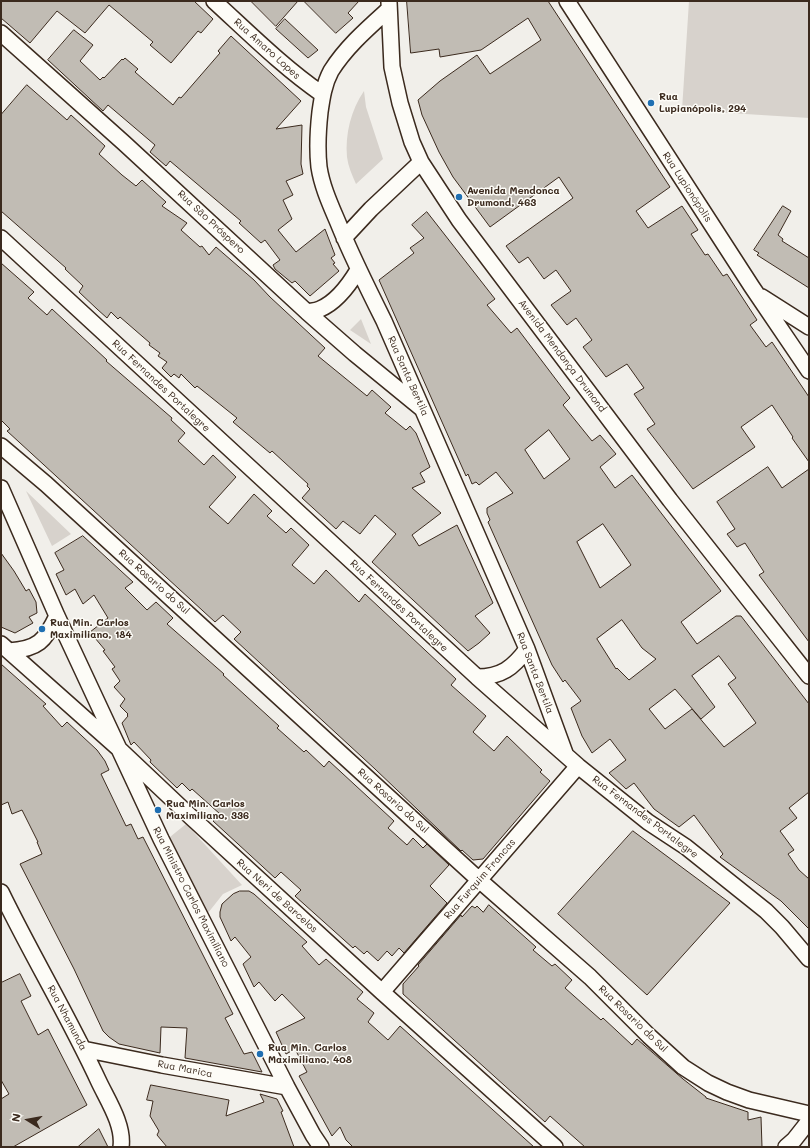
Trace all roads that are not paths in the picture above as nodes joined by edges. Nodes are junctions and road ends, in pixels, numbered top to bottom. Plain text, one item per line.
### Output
1 (214, 1) edge
2 (567, 1) edge
3 (389, 5) edge
4 (1, 32) edge
5 (322, 94) junction
6 (421, 162) junction
7 (1, 238) edge
8 (344, 238) junction
9 (358, 270) junction
10 (757, 294) junction
11 (307, 312) junction
12 (809, 327) edge
13 (809, 371) edge
14 (423, 410) junction
15 (1, 446) edge
16 (1, 488) edge
17 (57, 616) junction
18 (5, 647) edge
19 (527, 649) junction
20 (809, 676) edge
21 (477, 677) junction
22 (118, 748) junction
23 (565, 754) junction
24 (578, 766) junction
25 (478, 880) junction
26 (1, 892) edge
27 (809, 959) edge
28 (382, 992) junction
29 (83, 1048) junction
30 (287, 1087) junction
31 (809, 1114) edge
32 (809, 1121) edge
33 (121, 1147) edge
34 (321, 1147) edge
35 (555, 1147) edge
36 (786, 1147) edge

1 - 5 street, Rua Amaro Lopes
2 - 10 street, Rua Lupionópolis
3 - 5 street, Rua Santa Bertila
3 - 6 street, Avenida Mendonça Drumond
4 - 11 street, Rua São Próspero
5 - 8 street, Rua Santa Bertila
6 - 8 street
6 - 20 street, Avenida Mendonça Drumond
7 - 21 street, Rua Fernandes Portalegre
8 - 9 street, Rua Santa Bertila
9 - 11 street
9 - 14 street, Rua Santa Bertila
10 - 12 street
10 - 13 street, Rua Lupionópolis
11 - 14 street, Rua São Próspero
14 - 19 street, Rua Santa Bertila
15 - 25 street, Rua Rosario do Sul
16 - 17 street, Rua Ministro Carlos Maximiliano
17 - 18 street
17 - 22 street, Rua Ministro Carlos Maximiliano
18 - 22 street, Rua Neri de Barcelos
19 - 21 street
19 - 23 street, Rua Santa Bertila
21 - 23 street, Rua Fernandes Portalegre
22 - 28 street, Rua Neri de Barcelos
22 - 30 street, Rua Ministro Carlos Maximiliano
23 - 24 street, Rua Fernandes Portalegre
24 - 25 street, Rua Furquim Francas
24 - 27 street, Rua Fernandes Portalegre
25 - 28 street, Rua Furquim Francas
25 - 31 street, Rua Rosario do Sul
26 - 29 street, Rua Nhamunda
28 - 35 street, Rua Neri de Barcelos
29 - 30 street, Rua Marica
29 - 33 street, Rua Nhamunda
30 - 34 street, Rua Ministro Carlos Maximiliano
32 - 36 street

